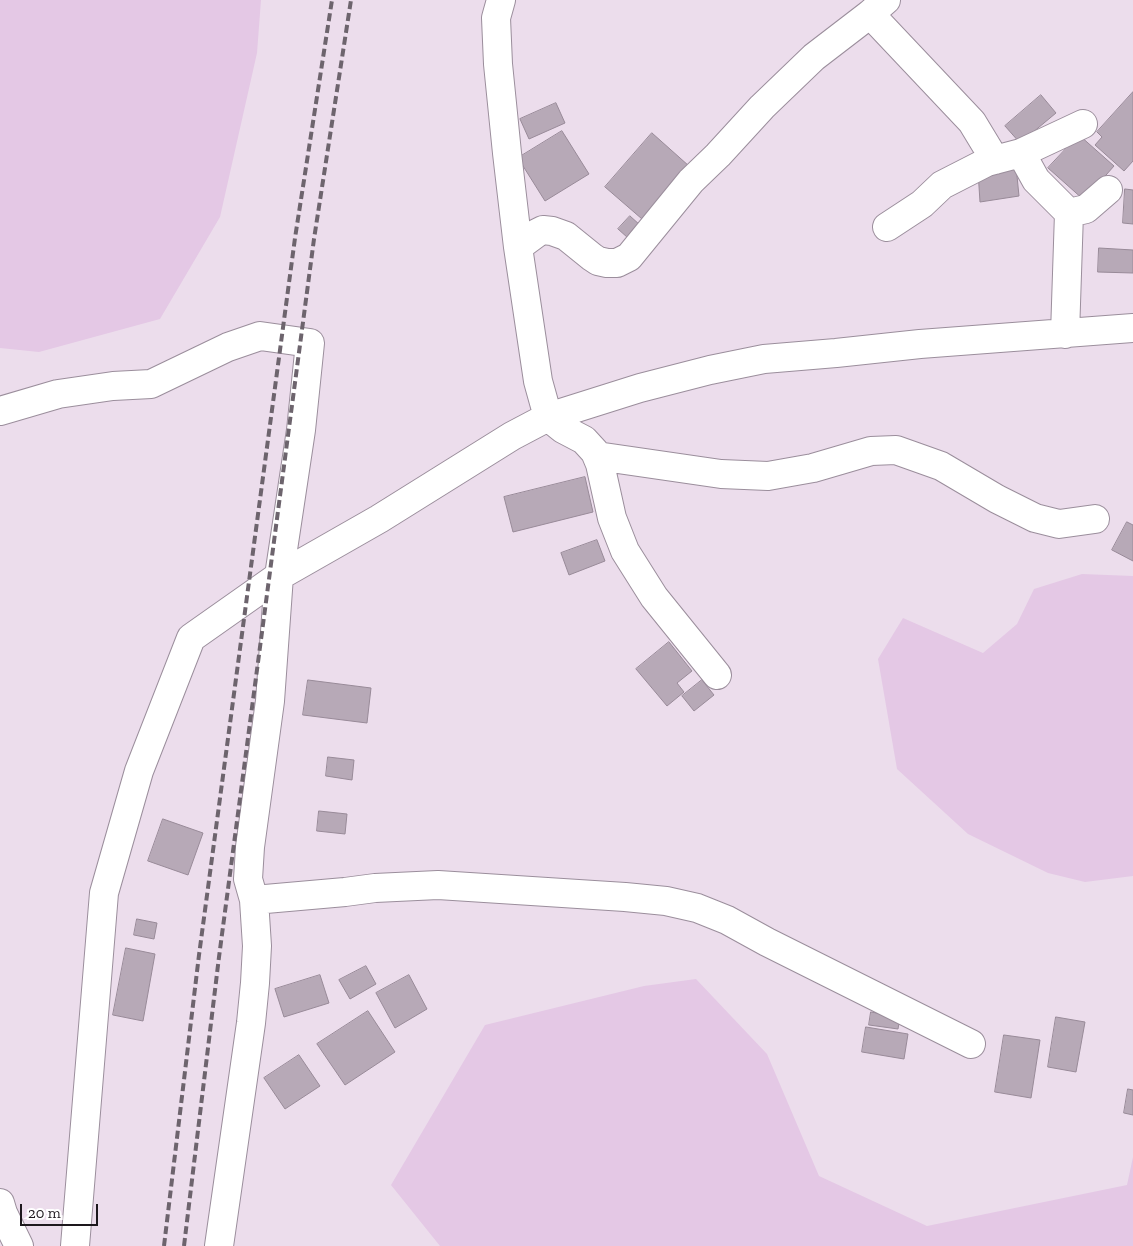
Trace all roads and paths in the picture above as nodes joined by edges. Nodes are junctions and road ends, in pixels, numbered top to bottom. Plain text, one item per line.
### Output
1 (501, 0) edge
2 (878, 7) edge
3 (1083, 124) dead end
4 (1021, 153) junction
5 (995, 160) junction
6 (1108, 190) dead end
7 (1069, 213) junction
8 (888, 227) dead end
9 (518, 246) junction
10 (1133, 328) edge
11 (1065, 334) junction
12 (0, 411) edge
13 (548, 416) junction
14 (597, 456) junction
15 (1095, 519) dead end
16 (279, 576) junction
17 (717, 675) dead end
18 (254, 900) junction
19 (971, 1044) dead end
20 (0, 1202) edge
21 (19, 1246) edge
22 (75, 1246) edge
23 (219, 1246) edge

1 - 9 street
2 - 5 street
2 - 9 street
3 - 4 street
4 - 5 street
4 - 7 street
5 - 8 street
6 - 7 street
7 - 11 street
9 - 13 street
10 - 11 street
11 - 13 street
12 - 16 street
13 - 14 street
13 - 16 street
14 - 15 street
14 - 17 street
16 - 18 street
16 - 22 street
18 - 19 street
18 - 23 street
20 - 21 street

